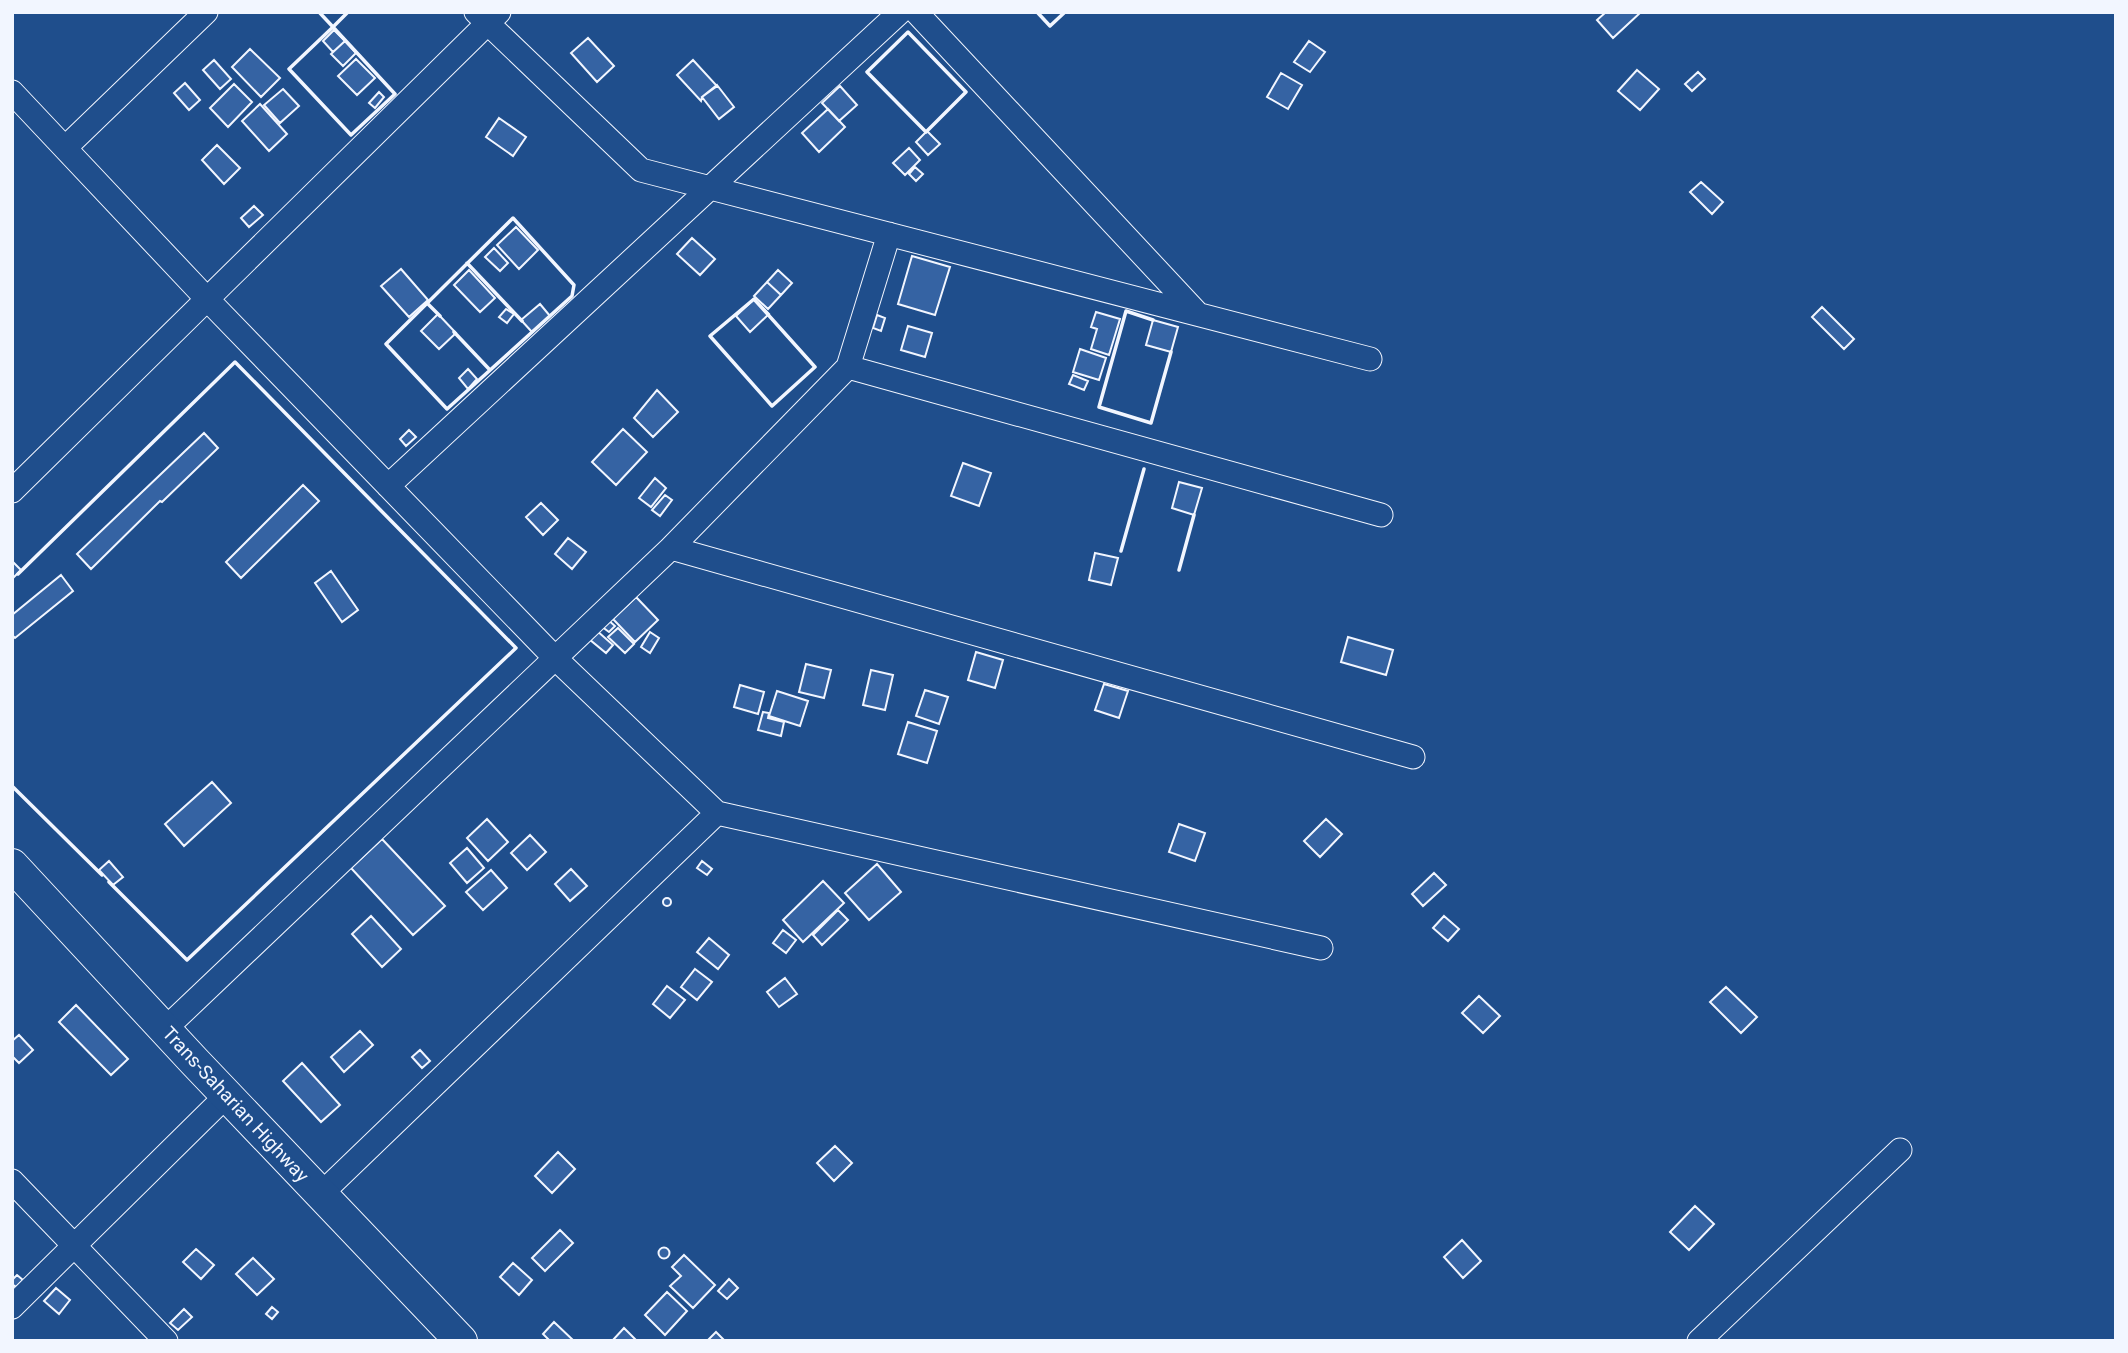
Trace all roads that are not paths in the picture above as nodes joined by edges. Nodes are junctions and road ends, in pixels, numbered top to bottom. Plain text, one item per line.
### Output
1 (206, 12) edge
2 (900, 12) edge
3 (916, 12) edge
4 (487, 16) edge
5 (12, 92) edge
6 (65, 148) junction
7 (710, 188) junction
8 (889, 234) junction
9 (207, 299) junction
10 (1198, 314) junction
11 (1370, 359) dead end
12 (848, 367) junction
13 (388, 486) junction
14 (12, 491) edge
15 (1381, 514) dead end
16 (671, 548) junction
17 (554, 657) junction
18 (1413, 757) dead end
19 (717, 813) junction
20 (12, 865) edge
21 (1321, 948) dead end
22 (165, 1029) junction
23 (227, 1096) junction
24 (1900, 1150) dead end
25 (12, 1181) edge
26 (321, 1194) junction
27 (74, 1246) junction
28 (12, 1307) edge
29 (166, 1341) edge
30 (461, 1341) edge
31 (1699, 1341) edge

1 - 6 street
2 - 7 street
3 - 10 street
4 - 7 street
4 - 9 street
5 - 6 street
6 - 9 street
7 - 8 street
7 - 13 street
8 - 10 street
8 - 12 street
9 - 13 street
9 - 14 street
10 - 11 street
12 - 15 street
12 - 16 street
13 - 17 street
16 - 17 street
16 - 18 street
17 - 19 street
17 - 22 street
19 - 21 street
19 - 26 street
20 - 22 highway, Trans-Saharian Highway
22 - 23 highway, Trans-Saharian Highway
23 - 26 highway, Trans-Saharian Highway
23 - 27 street
24 - 31 street
25 - 27 street
26 - 30 highway, Trans-Saharian Highway
27 - 28 street
27 - 29 street

